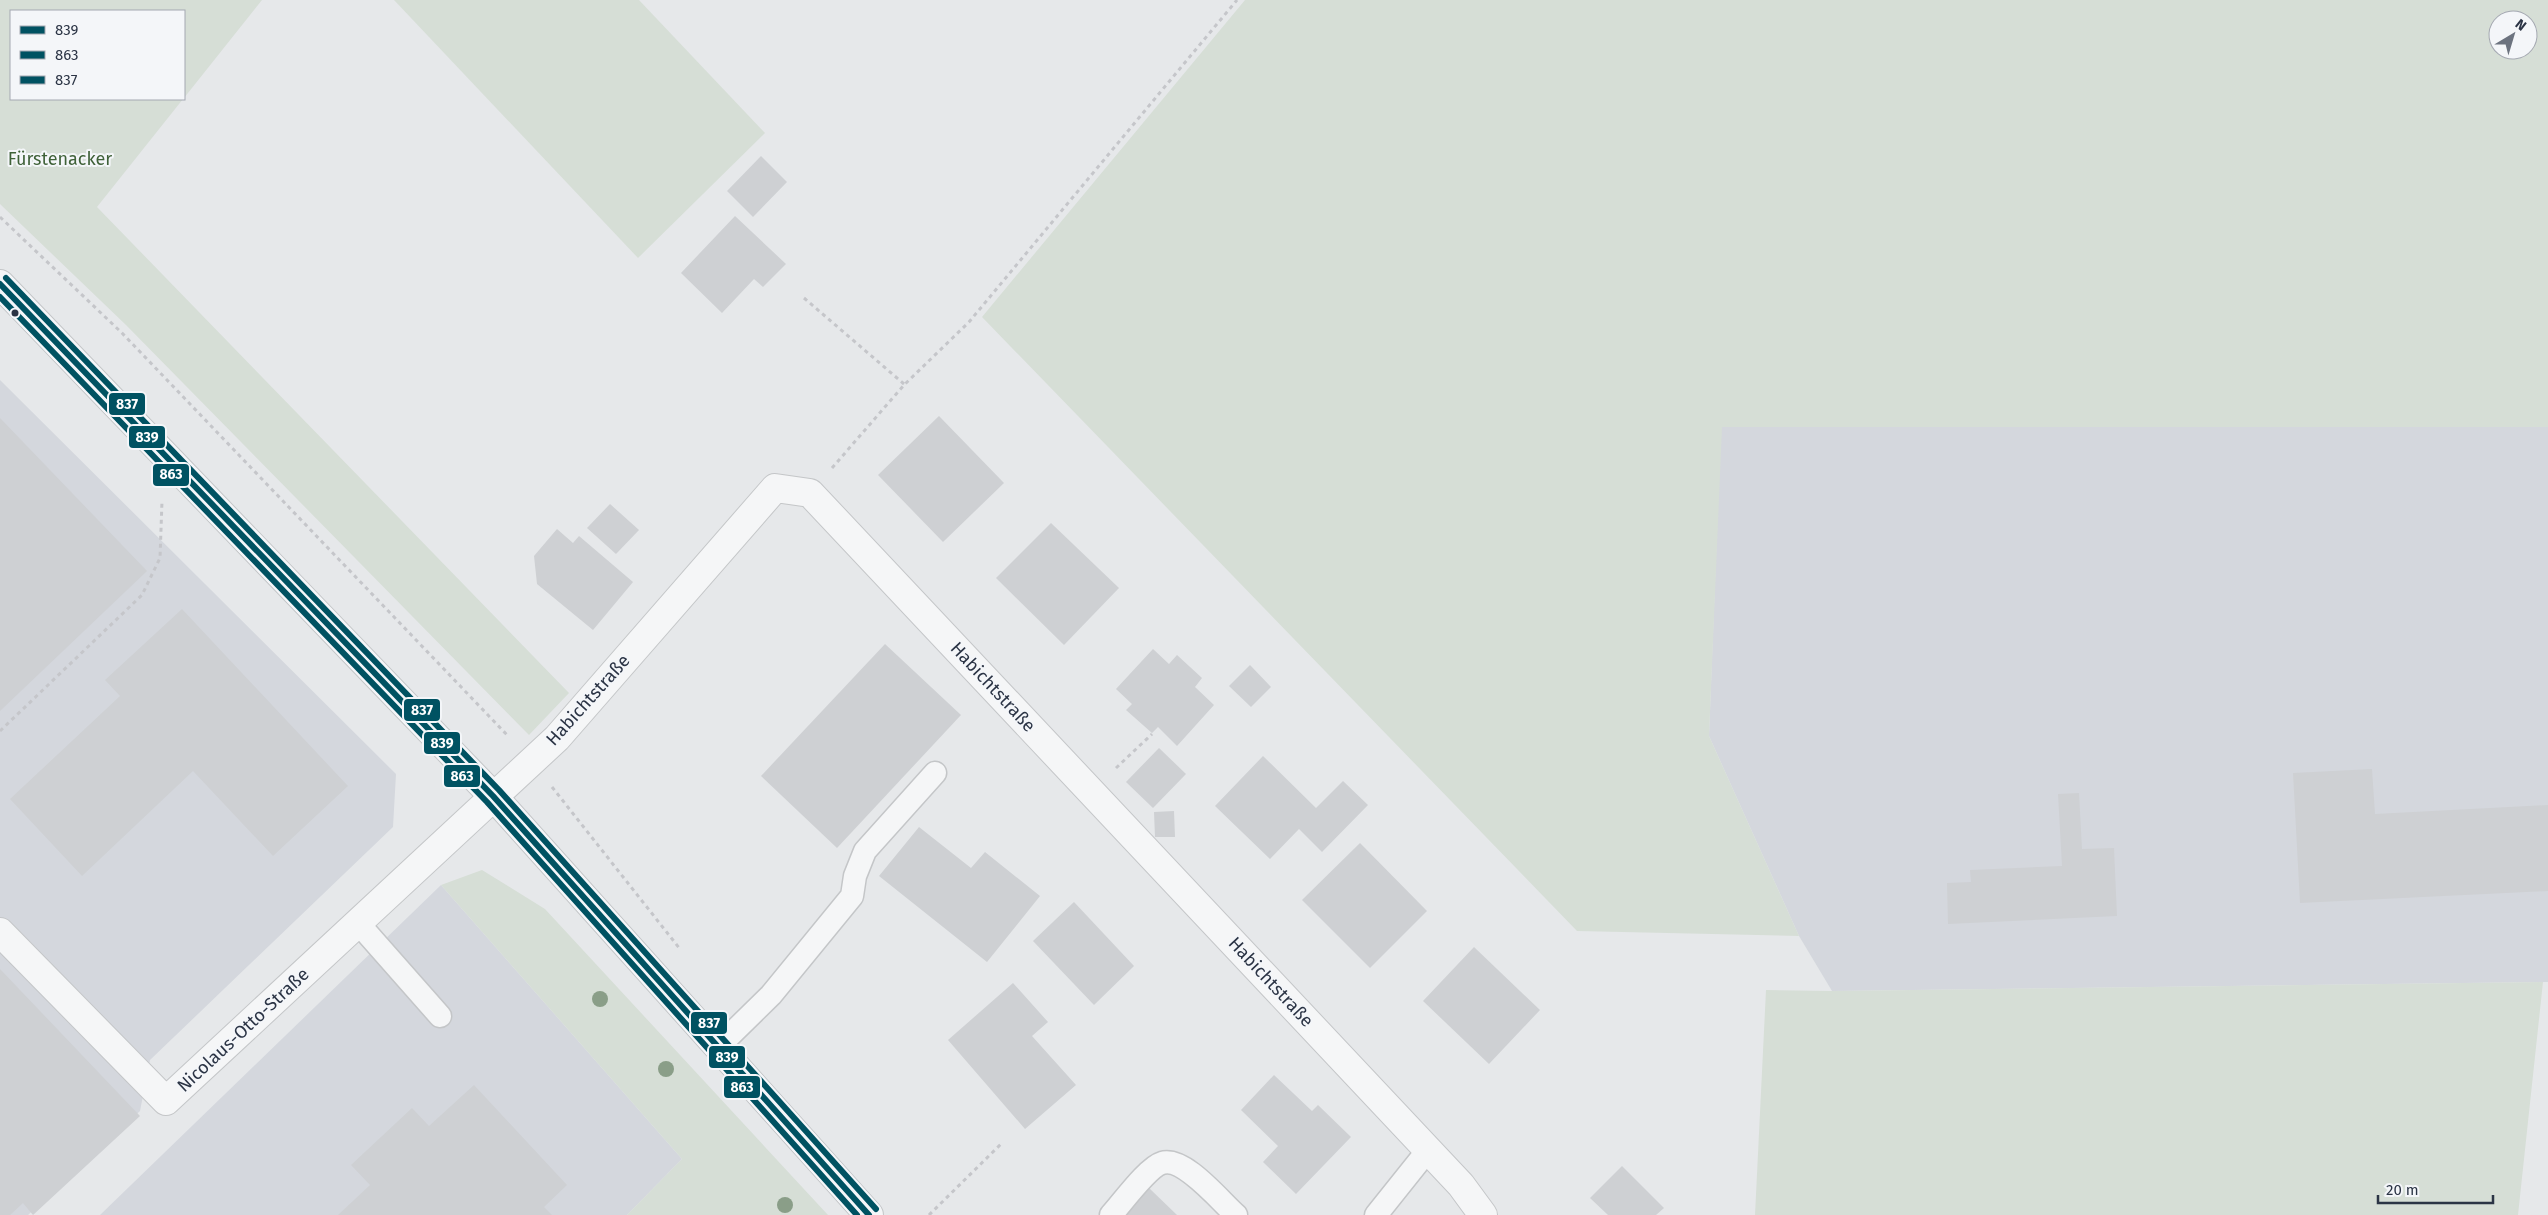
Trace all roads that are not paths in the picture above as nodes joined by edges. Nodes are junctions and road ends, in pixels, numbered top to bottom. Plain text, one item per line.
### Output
1 (0, 284) edge
2 (935, 774) dead end
3 (492, 796) junction
4 (358, 923) junction
5 (0, 932) edge
6 (440, 1016) dead end
7 (718, 1047) junction
8 (1428, 1150) junction
9 (869, 1215) edge
10 (1111, 1215) edge
11 (1236, 1215) edge
12 (1376, 1215) edge
13 (1483, 1215) edge

1 - 3 street
2 - 7 lane
3 - 4 street, Nicolaus-Otto-Straße
3 - 7 street
3 - 8 street, Habichtstraße
4 - 5 street, Nicolaus-Otto-Straße
4 - 6 lane
7 - 9 street
8 - 12 lane
8 - 13 street, Habichtstraße
10 - 11 lane

